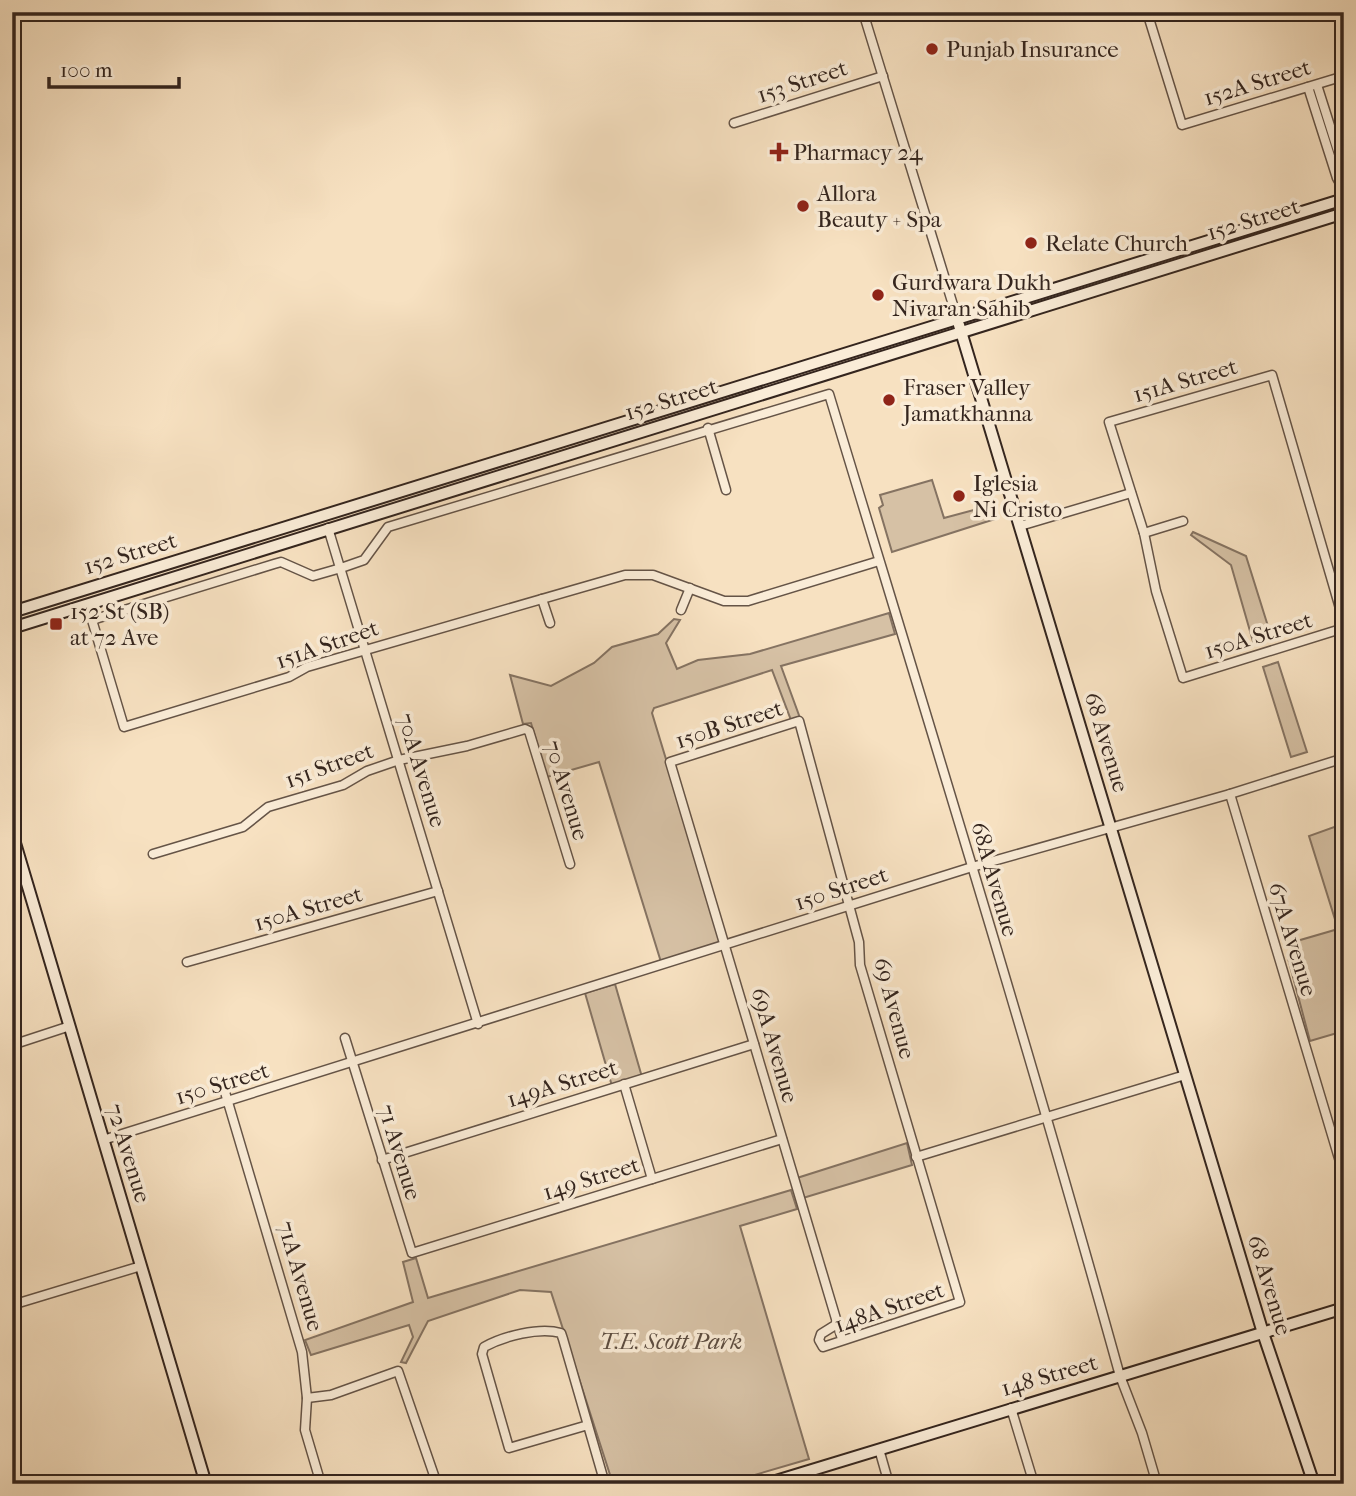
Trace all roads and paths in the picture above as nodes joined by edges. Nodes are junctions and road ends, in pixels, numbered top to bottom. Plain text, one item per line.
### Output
1 (863, 12) edge
2 (1147, 12) edge
3 (883, 76) junction
4 (1344, 76) edge
5 (1313, 86) junction
6 (734, 123) dead end
7 (1344, 170) edge
8 (1344, 190) edge
9 (1344, 199) edge
10 (1344, 213) edge
11 (957, 318) junction
12 (961, 331) junction
13 (708, 428) junction
14 (726, 490) dead end
15 (1131, 493) junction
16 (388, 495) junction
17 (1183, 521) dead end
18 (1020, 526) junction
19 (328, 528) junction
20 (1144, 533) junction
21 (879, 561) junction
22 (341, 568) junction
23 (690, 588) junction
24 (542, 599) junction
25 (681, 610) dead end
26 (12, 612) edge
27 (1344, 622) edge
28 (550, 623) dead end
29 (12, 628) edge
30 (1344, 628) edge
31 (366, 649) junction
32 (799, 721) joint
33 (525, 729) joint
34 (1344, 758) edge
35 (399, 760) junction
36 (670, 762) joint
37 (1230, 794) junction
38 (1111, 828) junction
39 (12, 833) edge
40 (153, 854) dead end
41 (569, 864) dead end
42 (972, 867) junction
43 (438, 891) junction
44 (849, 905) junction
45 (725, 946) junction
46 (187, 962) dead end
47 (478, 1024) junction
48 (69, 1026) junction
49 (345, 1038) dead end
50 (754, 1044) junction
51 (12, 1045) edge
52 (352, 1063) junction
53 (1185, 1075) junction
54 (222, 1082) dead end
55 (624, 1084) junction
56 (228, 1102) junction
57 (1045, 1118) junction
58 (782, 1139) junction
59 (103, 1140) junction
60 (916, 1157) junction
61 (382, 1160) junction
62 (1344, 1175) edge
63 (652, 1179) junction
64 (412, 1253) joint
65 (141, 1266) junction
66 (960, 1302) joint
67 (12, 1305) edge
68 (1344, 1308) edge
69 (837, 1324) junction
70 (1262, 1333) junction
71 (842, 1339) junction
72 (1120, 1376) junction
73 (307, 1398) junction
74 (1011, 1408) junction
75 (588, 1425) junction
76 (879, 1449) junction
77 (206, 1484) edge
78 (321, 1484) edge
79 (437, 1484) edge
80 (605, 1484) edge
81 (766, 1484) edge
82 (890, 1484) edge
83 (1034, 1484) edge
84 (1157, 1484) edge
85 (1314, 1484) edge

1 - 3 street, 68 Avenue
2 - 5 street, 152A Street
3 - 6 street, 153 Street
3 - 11 street, 68 Avenue
4 - 5 street, 152A Street
5 - 7 street
5 - 8 street
9 - 11 main road, 152 Street
10 - 12 main road, 152 Street
11 - 12 main road, 68 Avenue
11 - 16 main road, 152 Street
12 - 18 main road, 68 Avenue
12 - 19 main road, 152 Street
13 - 14 street
13 - 21 street, 68A Avenue
13 - 22 street
15 - 18 street
15 - 20 street
15 - 27 street, 151A Street
16 - 19 main road
16 - 26 main road, 152 Street
17 - 20 street
18 - 38 main road, 68 Avenue
19 - 22 street, 70A Avenue
19 - 29 main road, 152 Street
20 - 30 street, 150A Street
21 - 23 street, 151A Street
21 - 42 street, 68A Avenue
22 - 31 street, 70A Avenue
22 - 31 street, 151A Street
23 - 24 street, 151A Street
23 - 25 street
24 - 28 street
24 - 31 street, 151A Street
31 - 35 street, 70A Avenue
32 - 36 street, 150B Street
32 - 44 street, 69 Avenue
33 - 35 street, 151 Street
33 - 41 street, 70 Avenue
34 - 37 street, 150 Street
35 - 40 street, 151 Street
35 - 43 street, 70A Avenue
36 - 45 street, 69A Avenue
37 - 38 street, 150 Street
37 - 62 street, 67A Avenue
38 - 42 street, 150 Street
38 - 53 main road, 68 Avenue
39 - 48 main road, 72 Avenue
42 - 44 street, 150 Street
42 - 57 street, 68A Avenue
43 - 46 street, 150A Street
43 - 47 street, 70A Avenue
44 - 45 street, 150 Street
44 - 60 street, 69 Avenue
45 - 47 street, 150 Street
45 - 50 street, 69A Avenue
47 - 52 street, 150 Street
48 - 51 street
48 - 59 main road, 72 Avenue
49 - 52 street
50 - 55 street, 149A Street
50 - 58 street, 69A Avenue
52 - 56 street, 150 Street
52 - 61 street, 71 Avenue
53 - 57 street
53 - 70 main road, 68 Avenue
54 - 56 street, 71A Avenue
55 - 61 street, 149A Street
55 - 63 street
56 - 59 street, 150 Street
56 - 73 street, 71A Avenue
57 - 60 street
57 - 72 street, 68A Avenue
58 - 63 street, 149 Street
58 - 69 street, 69A Avenue
59 - 65 main road, 72 Avenue
60 - 66 street, 69 Avenue
61 - 64 street, 71 Avenue
63 - 64 street, 149 Street
65 - 67 street
65 - 77 main road, 72 Avenue
66 - 71 street, 148A Street
68 - 70 main road, 148 Street
69 - 71 street, 69A Avenue
69 - 71 street, 148A Street
70 - 72 main road, 148 Street
70 - 85 main road, 68 Avenue
72 - 74 main road, 148 Street
72 - 84 street, 68A Avenue
73 - 78 street, 71A Avenue
73 - 79 street
74 - 76 main road, 148 Street
74 - 83 street
75 - 75 street
75 - 80 street
76 - 81 main road, 148 Street
76 - 82 street

